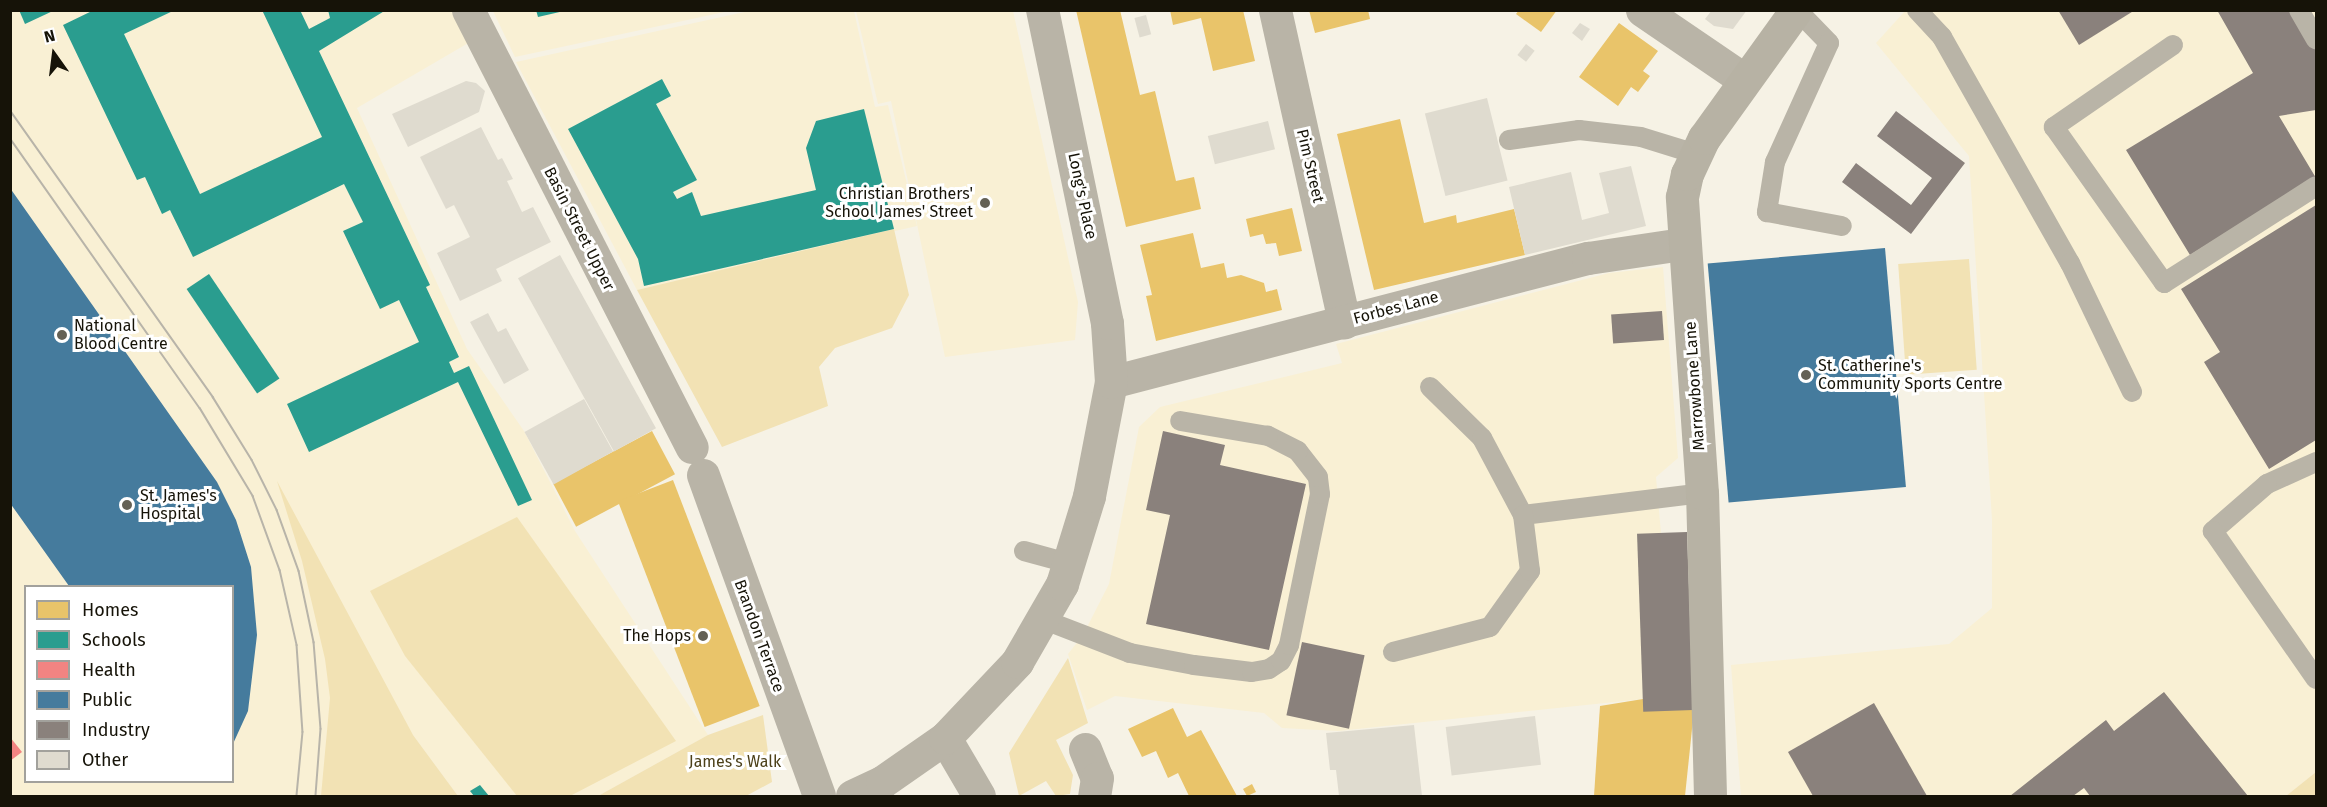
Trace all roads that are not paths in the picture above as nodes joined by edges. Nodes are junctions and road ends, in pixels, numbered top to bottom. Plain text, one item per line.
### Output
1 (468, 10) edge
2 (1042, 10) edge
3 (1275, 10) edge
4 (1642, 10) edge
5 (1796, 10) edge
6 (1917, 10) edge
7 (2299, 10) edge
8 (2316, 39) edge
9 (2173, 45) dead end
10 (1743, 79) junction
11 (1509, 140) dead end
12 (1696, 154) junction
13 (2316, 186) edge
14 (1842, 226) dead end
15 (1682, 244) junction
16 (1344, 322) junction
17 (1111, 382) junction
18 (1430, 387) dead end
19 (2132, 392) dead end
20 (1180, 421) dead end
21 (697, 461) joint
22 (2316, 462) edge
23 (1702, 493) junction
24 (1523, 515) junction
25 (1024, 551) dead end
26 (1068, 563) junction
27 (1042, 620) junction
28 (1393, 652) dead end
29 (2316, 679) edge
30 (945, 738) junction
31 (1085, 749) dead end
32 (819, 796) edge
33 (852, 796) edge
34 (979, 796) edge
35 (1094, 796) edge
36 (1710, 796) edge

1 - 21 street, Basin Street Upper
2 - 17 street, Long's Place
3 - 16 street, Pim Street
4 - 10 street
5 - 10 main road, Marrowbone Lane
5 - 14 lane
6 - 19 lane
7 - 8 lane
9 - 13 lane
10 - 12 main road, Marrowbone Lane
11 - 12 lane
12 - 15 main road, Marrowbone Lane
15 - 16 street, Forbes Lane
15 - 23 main road, Marrowbone Lane
16 - 17 street, Forbes Lane
17 - 26 street, Long's Place
18 - 24 lane
20 - 27 lane
21 - 32 street, Brandon Terrace
22 - 29 lane
23 - 24 lane
23 - 36 main road, Marrowbone Lane
24 - 28 lane
25 - 26 lane
26 - 27 street, Long's Place
27 - 30 street, Long's Place
30 - 33 street, Long's Place
30 - 34 street
31 - 35 street

